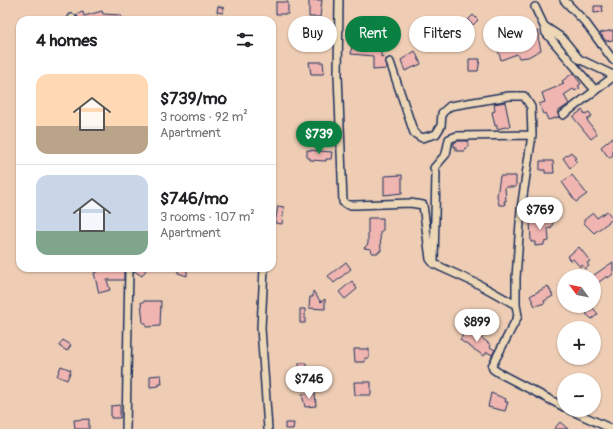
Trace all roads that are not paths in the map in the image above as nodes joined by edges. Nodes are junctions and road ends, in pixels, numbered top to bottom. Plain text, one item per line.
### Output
1 (339, 0) edge
2 (564, 0) edge
3 (535, 6) dead end
4 (544, 26) junction
5 (613, 60) edge
6 (390, 62) dead end
7 (613, 76) edge
8 (595, 90) junction
9 (562, 115) dead end
10 (532, 136) junction
11 (434, 264) junction
12 (129, 272) edge
13 (264, 272) edge
14 (516, 305) junction
15 (557, 403) edge
16 (585, 417) edge
17 (126, 429) edge
18 (268, 429) edge
19 (612, 429) edge

1 - 11 street
2 - 5 street
3 - 4 street
4 - 7 street
4 - 8 street
6 - 10 street
7 - 8 street
8 - 9 street
10 - 11 street
10 - 14 street
11 - 14 street
12 - 17 street
13 - 18 street
14 - 15 street
16 - 19 street

